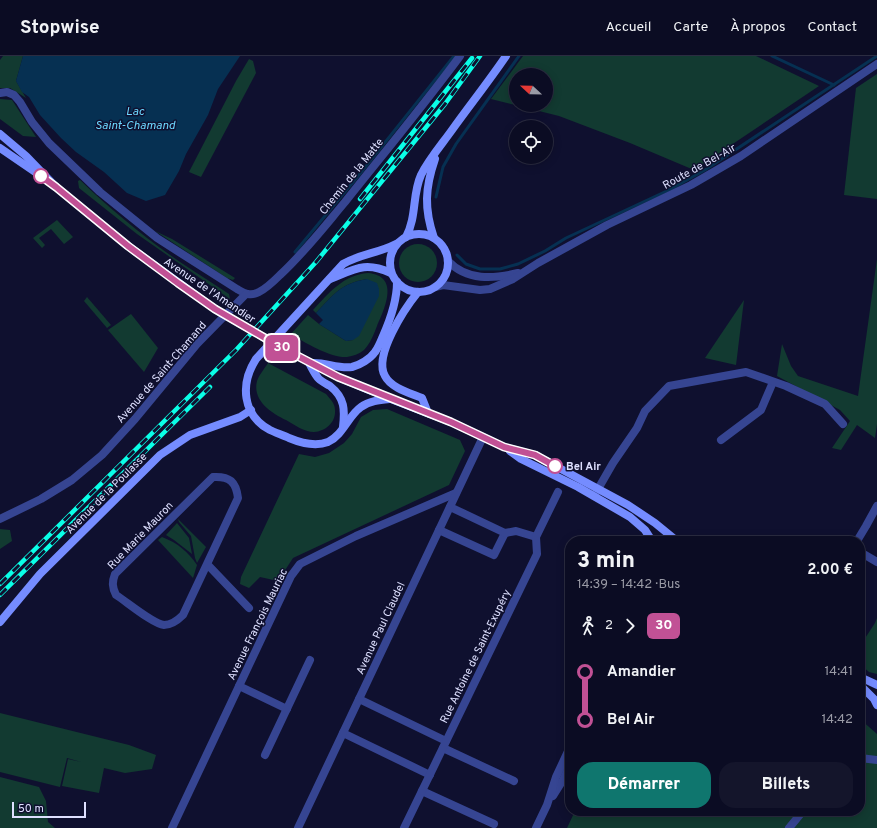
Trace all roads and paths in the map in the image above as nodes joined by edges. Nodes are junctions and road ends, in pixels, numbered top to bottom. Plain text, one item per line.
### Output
1 (460, 56) edge
2 (506, 56) edge
3 (877, 64) edge
4 (0, 92) edge
5 (0, 134) edge
6 (439, 147) junction
7 (0, 148) edge
8 (56, 187) junction
9 (406, 236) junction
10 (434, 238) junction
11 (396, 244) junction
12 (448, 261) junction
13 (523, 271) junction
14 (391, 273) junction
15 (328, 280) junction
16 (397, 282) junction
17 (435, 287) junction
18 (418, 292) junction
19 (246, 294) junction
20 (309, 363) junction
21 (773, 382) junction
22 (391, 399) junction
23 (251, 410) junction
24 (428, 413) junction
25 (843, 424) dead end
26 (343, 428) junction
27 (483, 437) junction
28 (721, 440) dead end
29 (558, 492) dead end
30 (596, 492) junction
31 (456, 493) junction
32 (877, 506) edge
33 (450, 507) junction
34 (0, 519) edge
35 (439, 530) junction
36 (505, 533) junction
37 (649, 536) edge
38 (671, 536) edge
39 (859, 536) edge
40 (536, 537) junction
41 (865, 555) edge
42 (877, 562) edge
43 (207, 564) junction
44 (249, 608) dead end
45 (0, 622) edge
46 (310, 660) dead end
47 (865, 679) edge
48 (877, 685) edge
49 (239, 686) junction
50 (865, 691) edge
51 (359, 699) junction
52 (877, 705) edge
53 (287, 709) junction
54 (343, 733) junction
55 (445, 744) junction
56 (265, 754) dead end
57 (565, 758) edge
58 (865, 759) edge
59 (877, 760) edge
60 (430, 775) junction
61 (565, 776) edge
62 (514, 781) dead end
63 (422, 791) junction
64 (547, 805) junction
65 (799, 816) edge
66 (494, 824) dead end
67 (172, 828) edge
68 (298, 828) edge
69 (404, 828) edge
70 (536, 828) edge
71 (789, 828) edge

1 - 19 street, Chemin de la Matte
2 - 6 main road
3 - 13 street, Route de Bel-Air
4 - 19 street
5 - 8 main road, Avenue de l'Amandier
6 - 9 main road
6 - 10 main road
7 - 8 main road
8 - 20 main road, Avenue de l'Amandier, bridge
9 - 10 main road
9 - 11 main road
10 - 12 main road
11 - 14 main road
11 - 15 main road
12 - 13 street, Route de Bel-Air
12 - 17 main road
13 - 17 street, Route de Bel-Air
14 - 15 main road
14 - 16 main road
15 - 23 main road
16 - 18 main road
16 - 20 main road
17 - 18 main road
18 - 24 main road
19 - 34 street, Avenue de Saint-Chamand
20 - 22 main road, Avenue de l'Amandier
20 - 26 main road
21 - 25 street
21 - 28 street
21 - 30 street
22 - 24 main road, Avenue de l'Amandier
22 - 26 main road
23 - 26 main road
23 - 45 main road, Avenue de la Poulasse
24 - 27 main road, Avenue de l'Amandier
27 - 30 main road, Avenue de l'Amandier
27 - 31 street, Avenue Paul Claudel
29 - 40 street, Rue Antoine de Saint-Exupéry
30 - 37 main road, Avenue de l'Amandier
30 - 38 main road, Avenue de l'Amandier
31 - 33 street, Avenue Paul Claudel
31 - 49 street, Avenue François Mauriac
32 - 39 street
33 - 35 street, Avenue Paul Claudel
33 - 36 street
35 - 36 street
35 - 51 street, Avenue Paul Claudel
36 - 40 street
40 - 55 street, Rue Antoine de Saint-Exupéry
41 - 42 street
43 - 43 street, Rue Marie Mauron
43 - 44 street
46 - 53 street
47 - 48 main road
49 - 53 street
49 - 67 street, Avenue François Mauriac
50 - 52 main road
51 - 54 street, Avenue Paul Claudel
51 - 55 street
53 - 56 street
54 - 60 street
54 - 68 street, Avenue Paul Claudel
55 - 60 street, Rue Antoine de Saint-Exupéry
55 - 62 street
57 - 64 street
58 - 59 street
60 - 63 street, Rue Antoine de Saint-Exupéry
61 - 64 street
63 - 66 street
63 - 69 street, Rue Antoine de Saint-Exupéry
64 - 70 street
65 - 71 street

